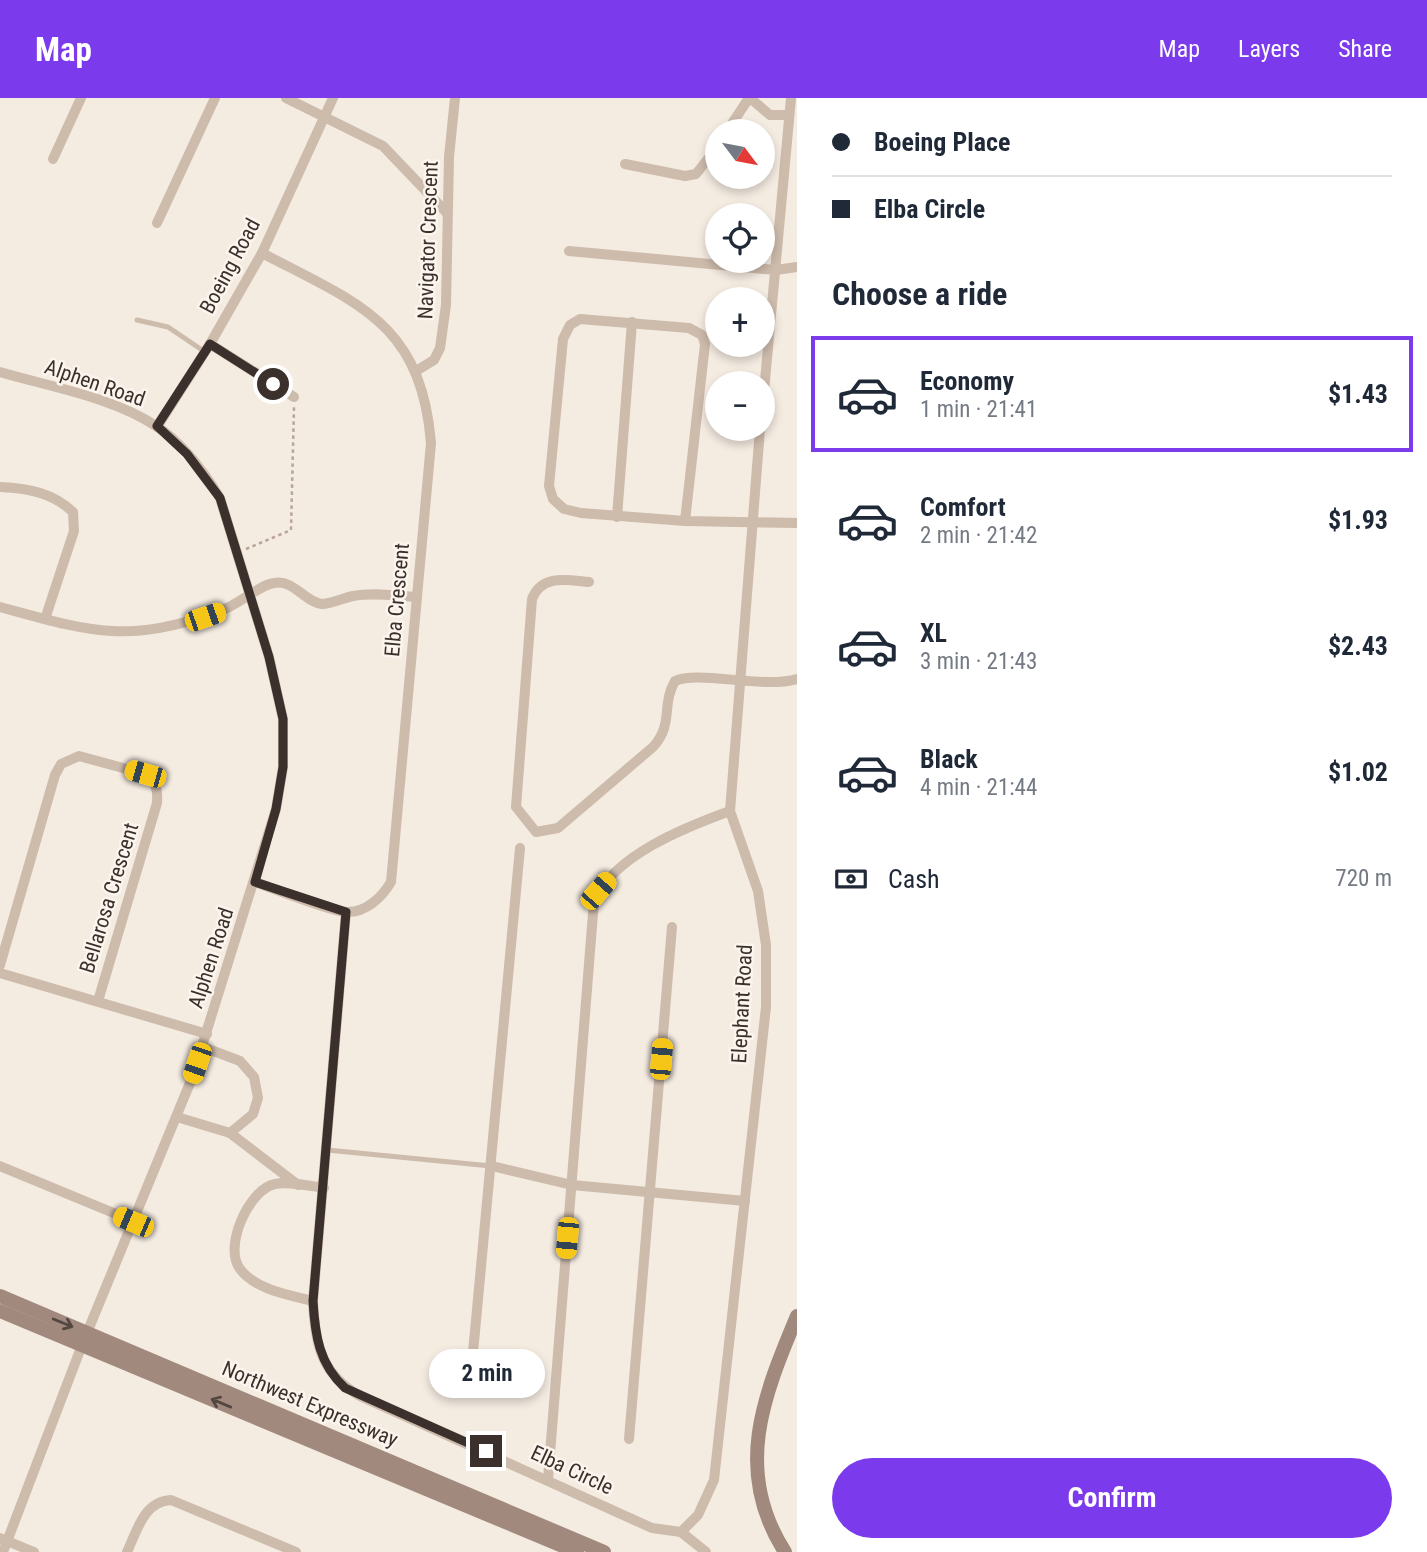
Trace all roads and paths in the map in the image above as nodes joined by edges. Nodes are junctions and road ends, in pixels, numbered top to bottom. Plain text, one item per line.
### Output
1 (81, 98) edge
2 (215, 98) edge
3 (286, 98) edge
4 (333, 98) edge
5 (455, 98) edge
6 (749, 98) edge
7 (791, 98) edge
8 (789, 115) junction
9 (325, 116) junction
10 (735, 119) edge
11 (53, 159) dead end
12 (705, 163) edge
13 (625, 164) dead end
14 (447, 213) junction
15 (157, 223) dead end
16 (569, 251) dead end
17 (262, 253) junction
18 (797, 267) edge
19 (776, 270) junction
20 (137, 320) dead end
21 (632, 322) junction
22 (207, 348) junction
23 (416, 371) junction
24 (766, 371) edge
25 (0, 372) edge
26 (294, 397) joint
27 (157, 426) junction
28 (759, 441) edge
29 (0, 486) edge
30 (617, 517) junction
31 (751, 520) junction
32 (685, 521) junction
33 (797, 523) edge
34 (237, 552) junction
35 (589, 582) dead end
36 (251, 597) junction
37 (416, 597) junction
38 (0, 607) edge
39 (45, 619) junction
40 (797, 679) edge
41 (739, 683) junction
42 (730, 811) junction
43 (520, 848) dead end
44 (255, 882) junction
45 (346, 912) junction
46 (672, 927) dead end
47 (0, 965) edge
48 (0, 973) edge
49 (97, 1001) junction
50 (207, 1034) junction
51 (203, 1046) junction
52 (177, 1117) junction
53 (230, 1133) junction
54 (327, 1150) junction
55 (0, 1166) edge
56 (492, 1166) junction
57 (298, 1185) junction
58 (572, 1185) junction
59 (324, 1188) junction
60 (650, 1192) junction
61 (745, 1201) junction
62 (133, 1222) junction
63 (0, 1296) edge
64 (313, 1301) junction
65 (0, 1311) edge
66 (797, 1316) edge
67 (85, 1339) junction
68 (471, 1374) dead end
69 (629, 1439) dead end
70 (548, 1479) junction
71 (681, 1532) junction
72 (3, 1544) edge
73 (34, 1552) edge
74 (127, 1552) edge
75 (296, 1552) edge
76 (577, 1552) edge
77 (604, 1552) edge
78 (706, 1552) edge
79 (785, 1552) edge

1 - 11 street
2 - 15 street
3 - 9 street
4 - 9 street, Boeing Road
5 - 14 street, Navigator Crescent
6 - 8 street
6 - 10 street
7 - 8 street
8 - 19 street
9 - 14 street
9 - 17 street, Boeing Road
12 - 13 street
14 - 23 street, Navigator Crescent
16 - 19 street
17 - 22 street, Boeing Road
17 - 23 street, Elba Crescent
18 - 19 street
19 - 24 street
20 - 22 lane
21 - 30 street
21 - 30 street
21 - 32 street
22 - 26 street
22 - 27 street, Boeing Road
23 - 37 street, Elba Crescent
25 - 27 street, Alphen Road
26 - 34 path
27 - 34 street, Alphen Road
28 - 31 street, Elephant Road
29 - 39 street
30 - 32 street
31 - 32 street
31 - 33 street
31 - 41 street, Elephant Road
34 - 36 street, Alphen Road
35 - 41 street
36 - 37 street
36 - 39 street
36 - 44 street, Alphen Road
37 - 45 street, Elba Crescent
38 - 39 street
40 - 41 street
41 - 42 street, Elephant Road
42 - 58 street
42 - 61 street, Elephant Road
43 - 56 street
44 - 45 street
44 - 50 street, Alphen Road
45 - 54 street, Elba Circle
46 - 60 street
47 - 49 street, Bellarosa Crescent
48 - 49 street
49 - 50 street
50 - 51 street, Alphen Road
51 - 52 street, Alphen Road
51 - 53 street
52 - 53 street
52 - 62 street, Alphen Road
53 - 57 street
54 - 56 lane
54 - 59 street, Elba Circle
55 - 62 street
56 - 58 street
56 - 68 street
57 - 59 street
57 - 64 street
58 - 60 street
58 - 70 street
59 - 64 street, Elba Circle
60 - 61 street
60 - 69 street
61 - 71 street, Elephant Road
62 - 67 street, Alphen Road
63 -> 67 main road, Northwest Expressway
64 - 70 street, Elba Circle
65 - 67 main road, Northwest Expressway
66 - 79 main road
67 - 72 street, Alphen Road
76 -> 67 main road, Northwest Expressway
67 - 77 main road, Northwest Expressway
70 - 71 street, Elba Circle
71 - 78 street
72 - 73 street
74 - 75 street

